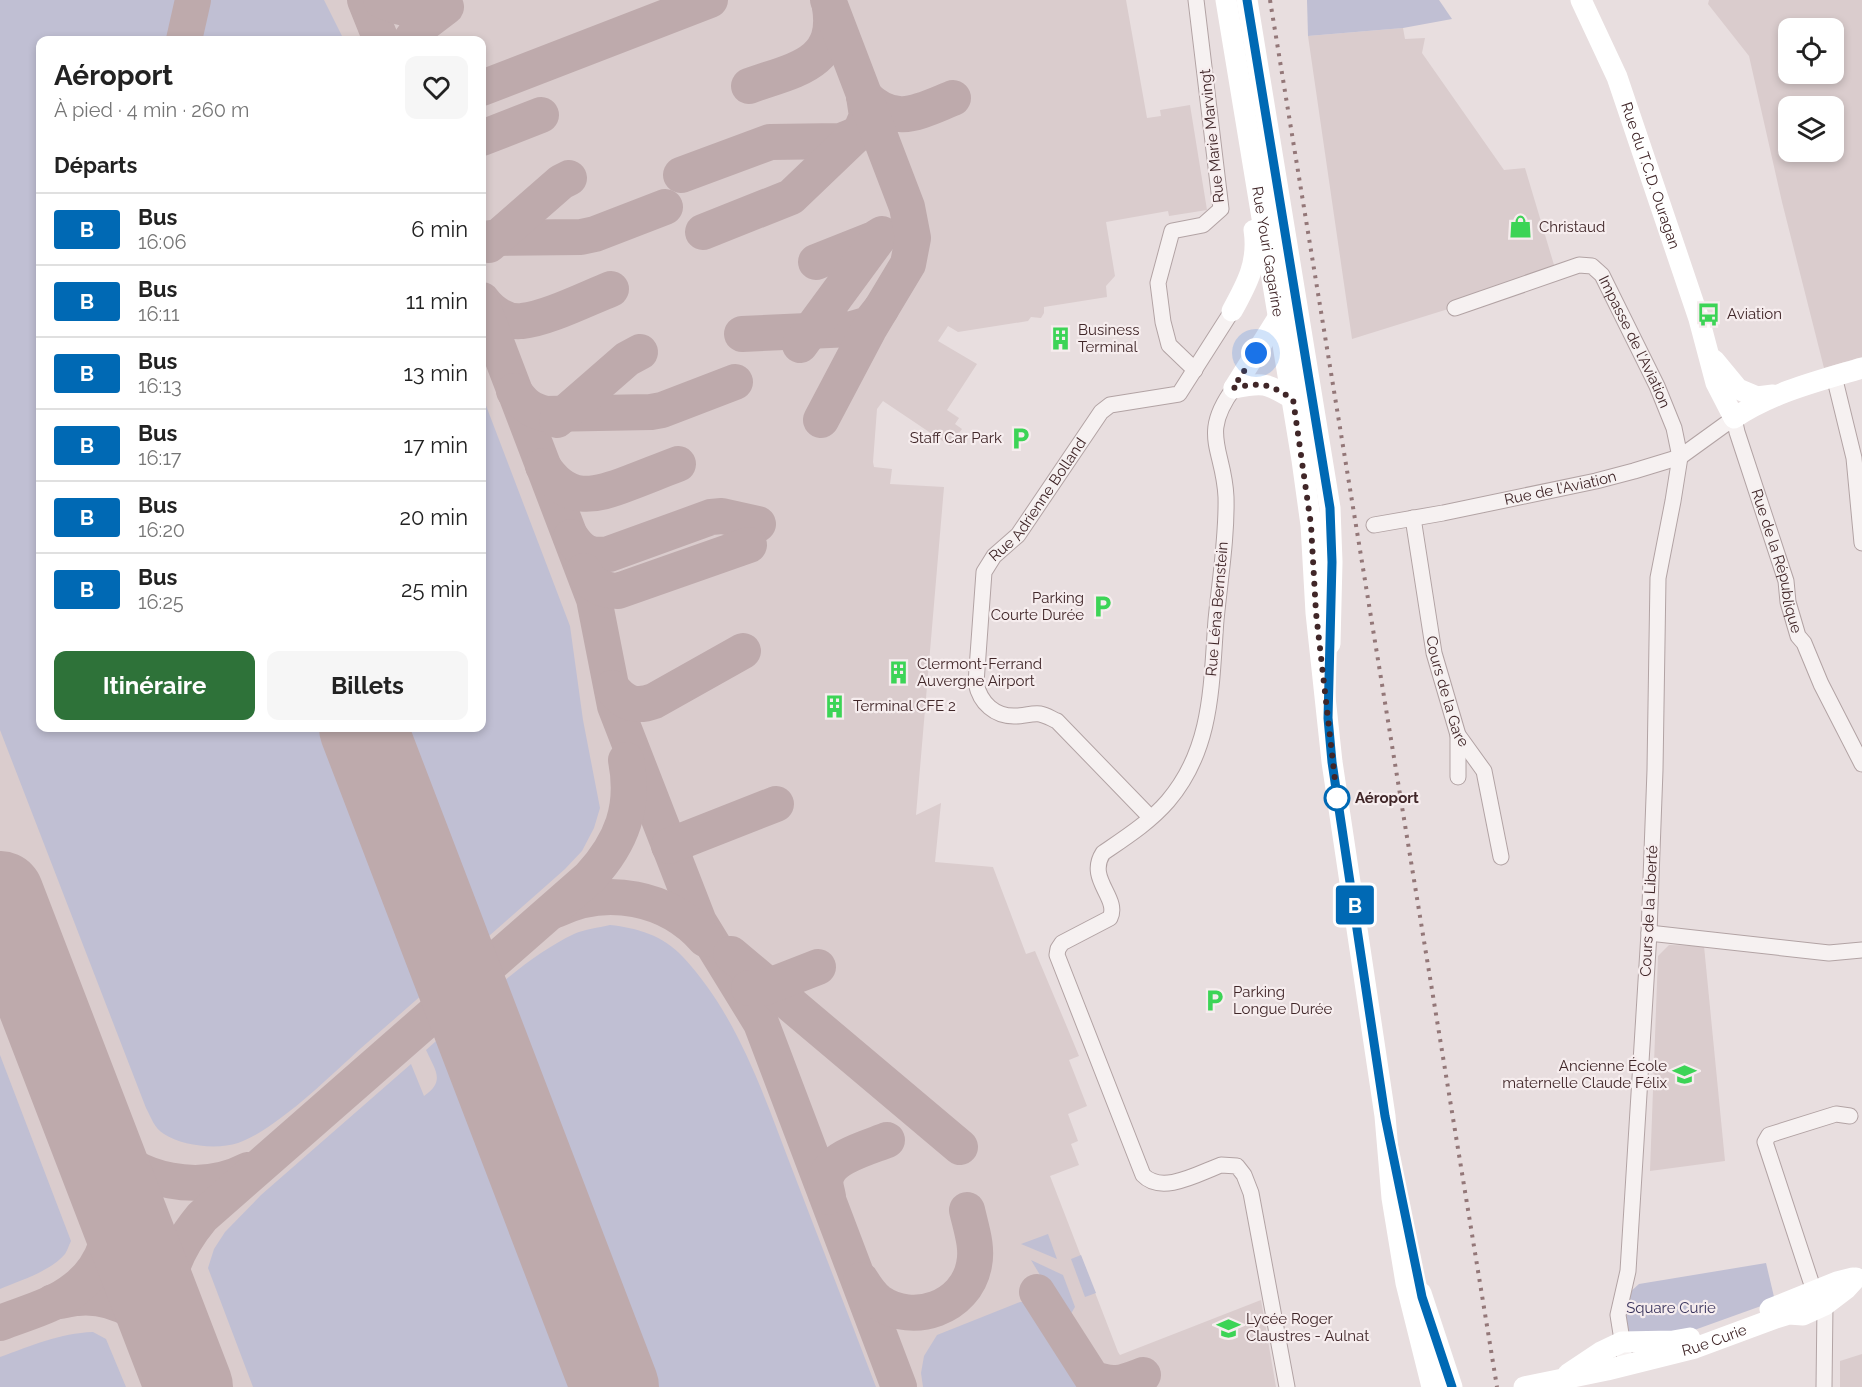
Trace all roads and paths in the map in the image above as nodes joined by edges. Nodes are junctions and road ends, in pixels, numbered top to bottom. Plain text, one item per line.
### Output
1 (1196, 0) edge
2 (1224, 0) edge
3 (1247, 0) edge
4 (1581, 0) edge
5 (1293, 280) junction
6 (1455, 308) dead end
7 (1280, 310) junction
8 (1232, 311) junction
9 (1710, 355) junction
10 (1862, 368) edge
11 (1195, 370) junction
12 (1834, 376) junction
13 (1233, 388) junction
14 (1778, 394) junction
15 (1293, 399) junction
16 (1734, 418) junction
17 (1680, 457) junction
18 (1858, 457) edge
19 (1323, 470) junction
20 (1413, 518) junction
21 (1374, 525) dead end
22 (1862, 543) edge
23 (1328, 718) junction
24 (1458, 735) junction
25 (1862, 764) edge
26 (1458, 777) dead end
27 (1150, 817) junction
28 (1501, 857) dead end
29 (1649, 933) junction
30 (1862, 950) edge
31 (1385, 1116) junction
32 (1850, 1116) dead end
33 (1859, 1276) edge
34 (1820, 1298) junction
35 (1622, 1342) junction
36 (1626, 1365) junction
37 (1560, 1379) junction
38 (1287, 1387) edge
39 (1432, 1387) edge
40 (1452, 1387) edge
41 (1524, 1387) edge
42 (1824, 1387) edge

1 - 11 street, Rue Marie Marvingt
2 - 7 main road, Rue Youri Gagarine
2 - 8 main road
3 - 5 main road, Rue Youri Gagarine
4 - 9 main road, Rue du T.C.D. Ouragan
5 - 7 main road
5 - 19 main road, Rue Youri Gagarine
6 - 17 street, Impasse de l'Aviation
7 - 8 main road
7 - 13 main road
7 - 15 main road, Rue Youri Gagarine
7 - 19 main road
8 - 11 street, Rue Adrienne Bolland
9 - 14 main road, Rue du T.C.D. Ouragan
9 - 16 main road, Rue du T.C.D. Ouragan
10 - 12 main road
11 - 27 street, Rue Adrienne Bolland
12 - 14 main road
12 - 18 street
13 - 15 main road
13 - 27 street, Rue Léna Bernstein
14 - 16 main road
15 - 23 main road, Rue Youri Gagarine
16 - 17 street, Rue de l'Aviation
16 - 25 street, Rue de la République
17 - 20 street, Rue de l'Aviation
17 - 29 street, Cours de la Liberté
18 - 22 street
19 - 23 main road, Rue Youri Gagarine
20 - 21 street, Rue de l'Aviation
20 - 24 street, Cours de la Gare
23 - 31 main road, Rue Youri Gagarine
24 - 26 street
24 - 28 street, Cours de la Gare
27 - 38 street, Rue Léna Bernstein
29 - 30 street
29 - 35 street, Cours de la Liberté
31 - 39 main road, Rue Youri Gagarine
31 - 40 main road
32 - 34 street
33 - 34 main road, Rue Curie
34 - 35 main road, Rue Curie
34 - 36 main road, Rue Curie
34 - 42 street
35 - 36 street, Cours de la Liberté
35 - 37 main road, Rue Curie
36 - 37 main road, Rue Curie
37 - 41 main road, Rue Curie

